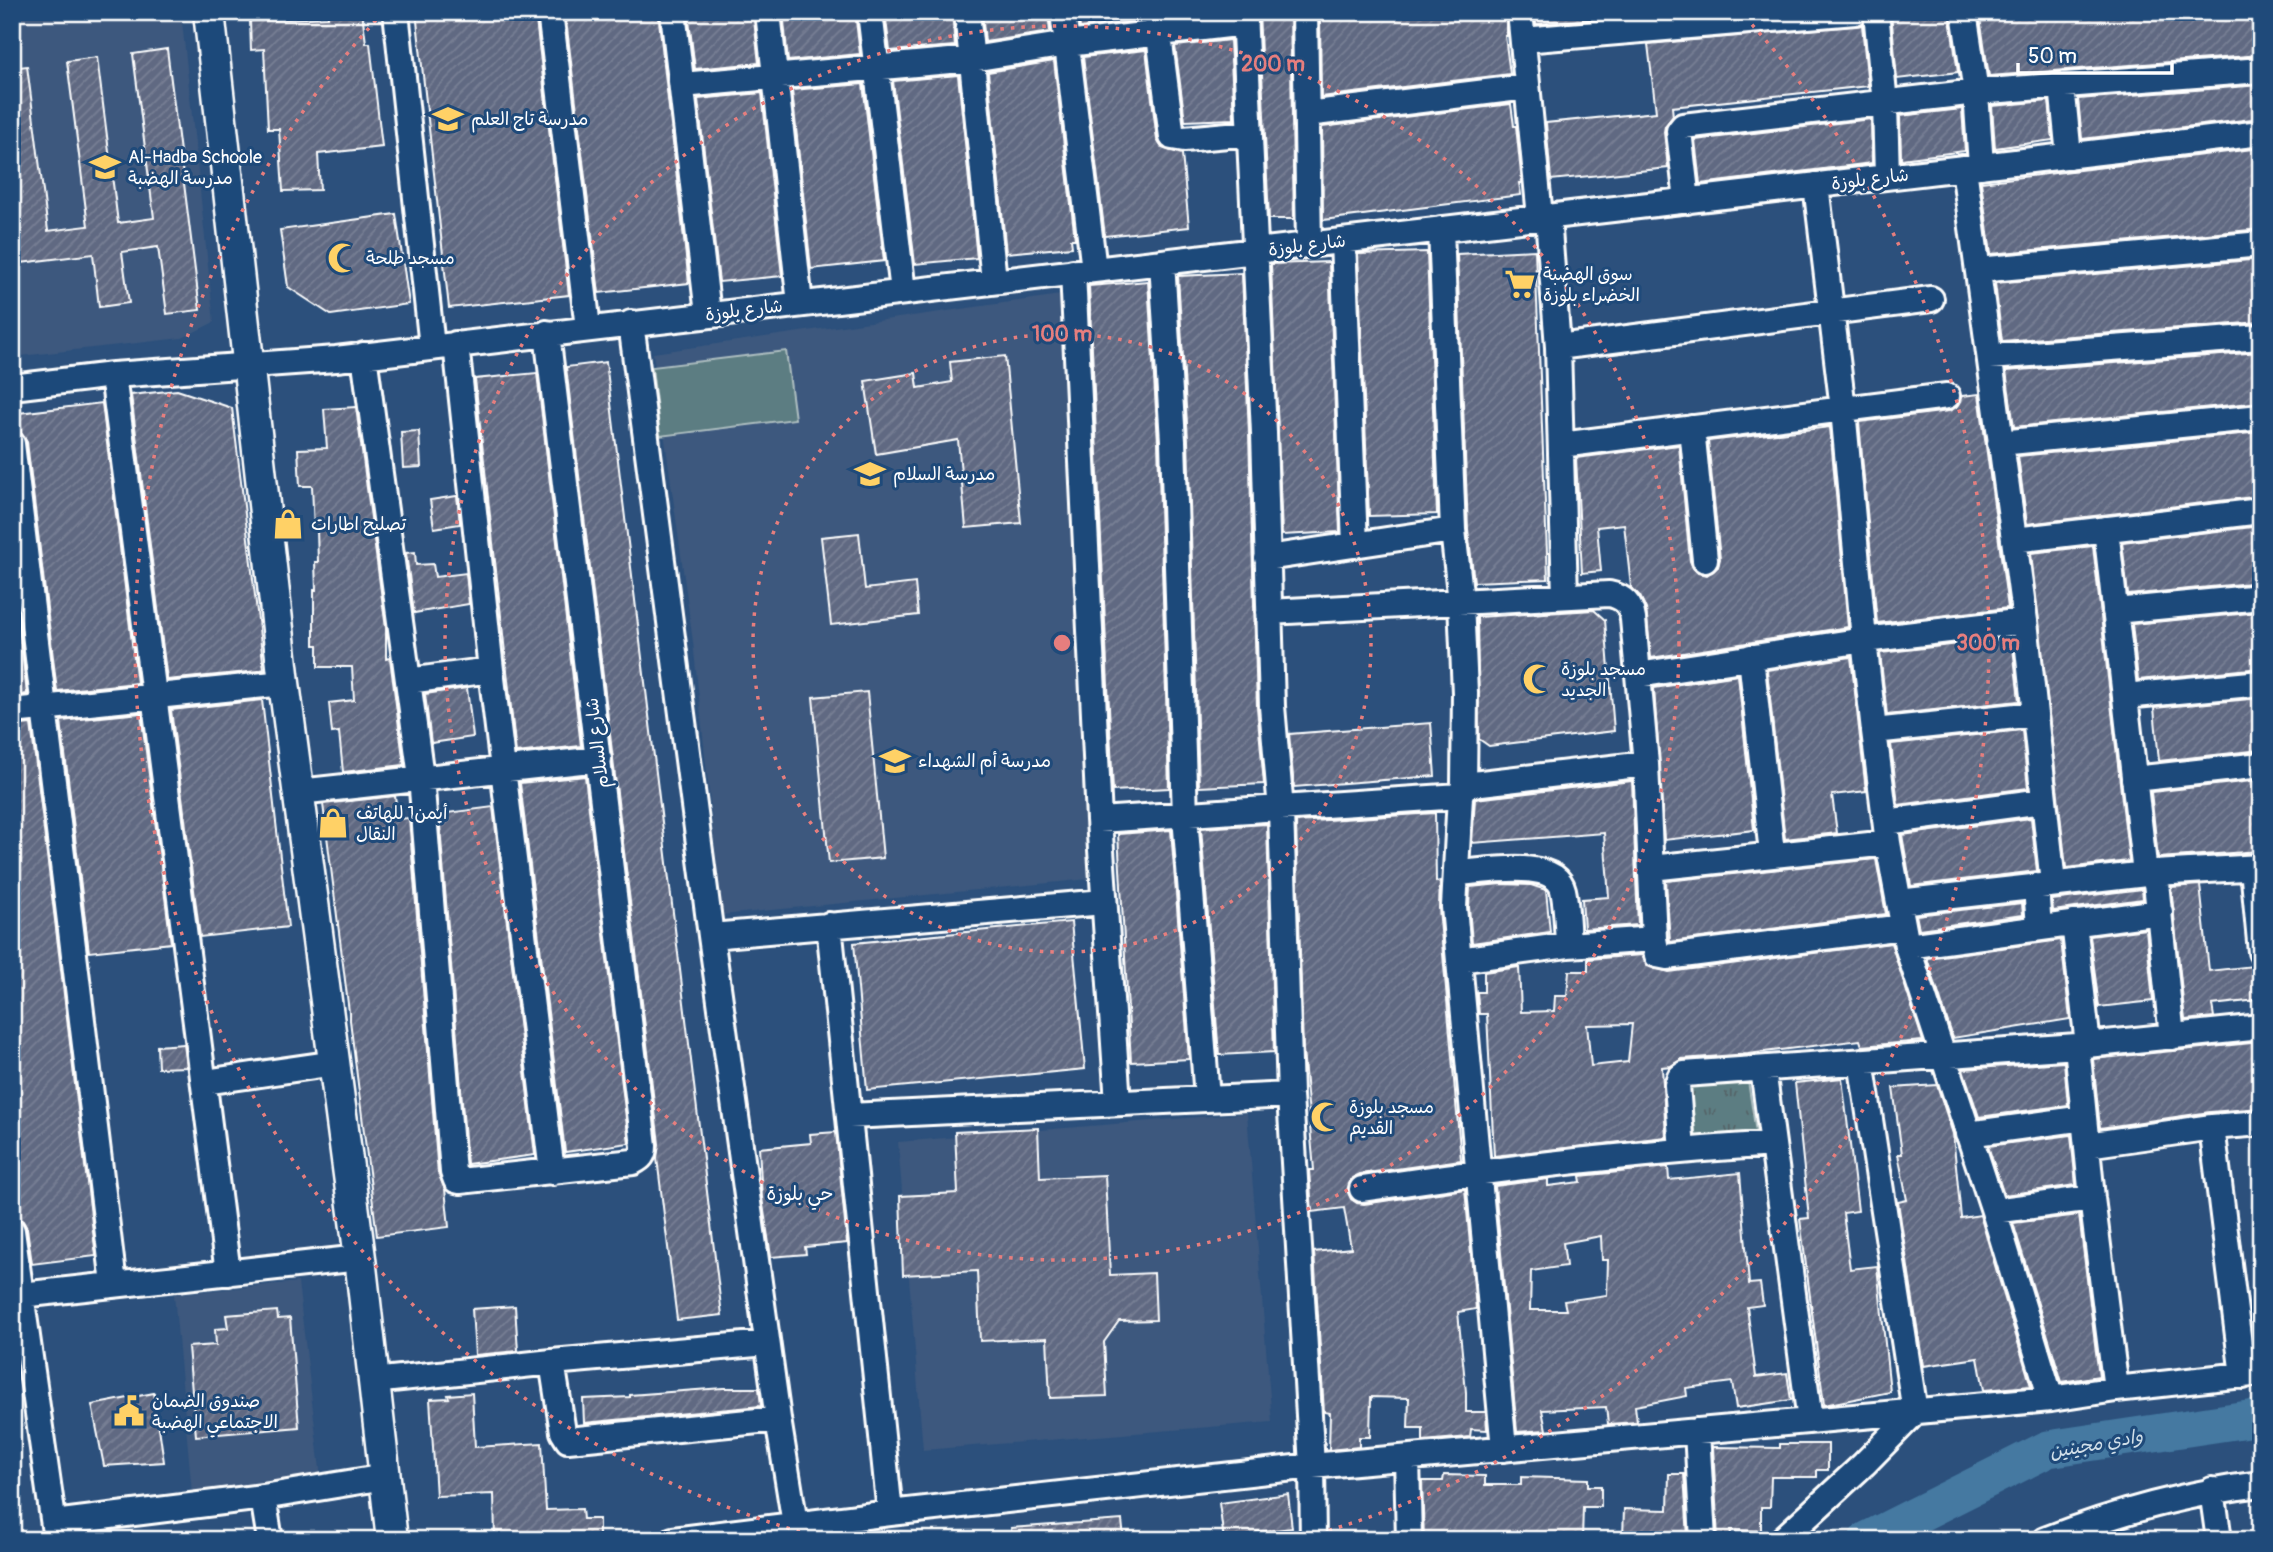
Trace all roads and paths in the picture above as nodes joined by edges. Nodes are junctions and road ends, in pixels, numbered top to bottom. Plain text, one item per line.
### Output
1 (209, 12) edge
2 (396, 12) edge
3 (550, 12) edge
4 (673, 12) edge
5 (768, 12) edge
6 (870, 12) edge
7 (967, 12) edge
8 (1063, 12) edge
9 (1305, 12) edge
10 (1520, 12) edge
11 (1855, 12) edge
12 (1876, 12) edge
13 (1964, 12) edge
14 (1247, 15) edge
15 (1157, 23) edge
16 (1523, 40) junction
17 (1066, 44) junction
18 (972, 59) junction
19 (876, 66) junction
20 (2261, 70) edge
21 (775, 78) junction
22 (682, 85) junction
23 (2062, 85) junction
24 (1527, 87) junction
25 (1976, 92) junction
26 (1885, 104) junction
27 (1307, 114) junction
28 (1250, 133) junction
29 (2261, 134) edge
30 (2069, 156) junction
31 (1973, 167) junction
32 (1887, 177) junction
33 (1816, 185) junction
34 (1686, 201) junction
35 (1544, 217) junction
36 (1441, 229) junction
37 (1343, 241) junction
38 (1309, 244) junction
39 (2261, 244) edge
40 (1254, 251) junction
41 (1162, 262) junction
42 (1084, 271) junction
43 (1978, 271) junction
44 (994, 281) junction
45 (903, 292) junction
46 (1931, 299) dead end
47 (800, 304) junction
48 (1830, 312) junction
49 (708, 314) junction
50 (631, 323) junction
51 (588, 328) junction
52 (547, 333) junction
53 (2261, 337) edge
54 (444, 345) junction
55 (1558, 347) junction
56 (358, 355) junction
57 (1990, 357) junction
58 (247, 365) junction
59 (113, 375) junction
60 (12, 387) edge
61 (1947, 396) dead end
62 (1843, 409) junction
63 (2261, 417) edge
64 (1692, 428) junction
65 (2000, 443) junction
66 (12, 444) edge
67 (1561, 445) junction
68 (2261, 511) edge
69 (2106, 529) junction
70 (1453, 530) junction
71 (2014, 540) junction
72 (1355, 545) junction
73 (1268, 558) junction
74 (1705, 561) dead end
75 (1565, 596) junction
76 (2261, 597) edge
77 (1461, 601) junction
78 (2115, 611) junction
79 (1269, 612) junction
80 (2025, 621) junction
81 (1864, 640) junction
82 (1751, 657) junction
83 (491, 670) junction
84 (1638, 675) junction
85 (408, 681) junction
86 (284, 683) junction
87 (2261, 683) edge
88 (154, 695) junction
89 (2125, 696) junction
90 (44, 707) junction
91 (12, 712) edge
92 (2035, 714) junction
93 (1874, 731) junction
94 (599, 759) junction
95 (1646, 764) junction
96 (2261, 765) edge
97 (503, 768) junction
98 (421, 777) junction
99 (2134, 779) junction
100 (1462, 791) junction
101 (299, 792) junction
102 (2043, 801) junction
103 (1281, 810) junction
104 (1185, 816) junction
105 (1099, 820) junction
106 (1887, 832) junction
107 (1772, 855) junction
108 (2257, 867) edge
109 (1651, 868) junction
110 (1457, 873) junction
111 (2150, 873) junction
112 (2044, 885) junction
113 (1104, 902) junction
114 (1899, 902) junction
115 (2160, 912) junction
116 (2074, 923) junction
117 (829, 925) junction
118 (2039, 928) junction
119 (711, 936) junction
120 (1905, 937) junction
121 (1654, 939) junction
122 (1568, 945) junction
123 (2261, 952) edge
124 (1459, 960) junction
125 (2261, 1027) edge
126 (2172, 1037) junction
127 (2083, 1046) junction
128 (1942, 1054) junction
129 (1861, 1061) junction
130 (335, 1063) junction
131 (1763, 1069) junction
132 (205, 1082) junction
133 (1290, 1095) junction
134 (1207, 1098) junction
135 (1118, 1103) junction
136 (849, 1116) junction
137 (2084, 1118) junction
138 (2261, 1123) edge
139 (2212, 1127) junction
140 (1968, 1133) junction
141 (1773, 1144) junction
142 (2087, 1145) junction
143 (1682, 1150) junction
144 (1479, 1171) junction
145 (552, 1172) junction
146 (1362, 1189) dead end
147 (2092, 1198) junction
148 (1994, 1211) junction
149 (12, 1231) edge
150 (360, 1258) junction
151 (228, 1273) junction
152 (114, 1284) junction
153 (17, 1295) edge
154 (767, 1343) junction
155 (552, 1362) junction
156 (2252, 1374) edge
157 (373, 1381) junction
158 (2116, 1389) junction
159 (2051, 1399) junction
160 (1915, 1412) junction
161 (778, 1419) junction
162 (1810, 1422) junction
163 (1698, 1432) junction
164 (1504, 1449) junction
165 (1407, 1458) junction
166 (1312, 1466) junction
167 (385, 1477) junction
168 (2261, 1484) edge
169 (2212, 1490) junction
170 (263, 1497) junction
171 (890, 1513) junction
172 (795, 1524) junction
173 (55, 1531) edge
174 (682, 1539) edge
175 (270, 1540) edge
176 (392, 1540) edge
177 (1313, 1540) edge
178 (1409, 1540) edge
179 (1703, 1540) edge
180 (1782, 1540) edge
181 (2045, 1540) edge
182 (2219, 1540) edge

1 - 58 main road
2 - 54 street
3 - 51 street
4 - 22 street
5 - 21 street
6 - 19 street
7 - 18 street
8 - 17 street
9 - 27 street
10 - 16 street
11 - 16 street
12 - 26 street
13 - 25 street
14 - 15 street
14 - 28 street
15 - 17 street
15 - 28 street
16 - 24 street
17 - 18 street
17 - 42 street
18 - 19 street
18 - 44 street
19 - 21 street
19 - 45 street
20 - 23 street
21 - 22 street
21 - 47 street
22 - 49 street
23 - 25 street
23 - 30 street
24 - 27 street
24 - 35 street
25 - 26 street
25 - 31 street
26 - 32 street
26 - 34 street
27 - 38 street
28 - 40 street
29 - 30 street, شارع بلوزة
30 - 31 street, شارع بلوزة
31 - 32 street, شارع بلوزة
31 - 43 street
32 - 33 street, شارع بلوزة
33 - 34 street, شارع بلوزة
33 - 48 street
34 - 35 street, شارع بلوزة
35 - 36 street, شارع بلوزة
35 - 55 street
36 - 37 street, شارع بلوزة
36 - 70 street
37 - 38 street, شارع بلوزة
37 - 72 street
38 - 40 street, شارع بلوزة
39 - 43 street
40 - 41 street, شارع بلوزة
40 - 73 street
41 - 42 street, شارع بلوزة
41 - 104 street
42 - 44 street, شارع بلوزة
42 - 105 street
43 - 57 street
44 - 45 street, شارع بلوزة
45 - 47 street, شارع بلوزة
46 - 48 street
47 - 49 street, شارع بلوزة
48 - 55 street
48 - 62 street
49 - 50 street, شارع بلوزة
50 - 51 street, شارع بلوزة
50 - 119 street
51 - 52 street, شارع بلوزة
52 - 54 street, شارع بلوزة
52 - 94 street, شارع السلام
53 - 57 street
54 - 56 street, شارع بلوزة
54 - 83 street
55 - 67 street
56 - 58 street, شارع بلوزة
56 - 85 street
57 - 65 street
58 - 59 street, شارع بلوزة
58 - 86 main road
59 - 60 street, شارع بلوزة
59 - 88 street
61 - 62 street
62 - 64 street
62 - 81 street
63 - 65 street
64 - 67 street
64 - 74 street
65 - 71 street
66 - 90 street
67 - 75 street
68 - 69 street
69 - 71 street
69 - 78 street
70 - 72 street
70 - 77 street
71 - 80 street
72 - 73 street
73 - 79 street
75 - 77 street
75 - 84 street
76 - 78 street
77 - 79 street
77 - 100 street
78 - 89 street
79 - 103 street
80 - 81 street
80 - 92 street
81 - 82 street
81 - 93 street
82 - 84 street
82 - 107 street
83 - 85 street
83 - 97 street
84 - 95 street
85 - 98 street
86 - 88 street
86 - 101 main road
87 - 89 street
88 - 90 street
88 - 132 street
89 - 99 street
90 - 91 street
90 - 152 street
92 - 93 street
92 - 102 street
93 - 106 street
94 - 97 street
94 - 145 street, شارع السلام
95 - 100 street
95 - 109 street
96 - 99 street
97 - 98 street
97 - 145 street
98 - 101 street
98 - 145 street
99 - 111 street
100 - 103 street
100 - 110 street
101 - 130 main road
102 - 106 street
102 - 112 street
103 - 104 street
103 - 133 street
104 - 105 street
104 - 134 street
105 - 113 street
106 - 107 street
106 - 114 street
107 - 109 street
108 - 111 street
108 - 123 street
109 - 121 street
110 - 122 street
110 - 124 street
111 - 112 street
111 - 115 street
112 - 114 street
112 - 118 street
113 - 117 street
113 - 135 street
114 - 120 street
115 - 116 street
115 - 126 street
116 - 118 street
116 - 127 street
117 - 119 street
117 - 136 street
118 - 120 street
119 - 154 street
120 - 121 street
120 - 128 street
121 - 122 street
122 - 124 street
124 - 144 street
125 - 126 street
126 - 127 street
127 - 128 street
127 - 137 street
128 - 129 street
128 - 140 street
129 - 131 street
129 - 160 street
130 - 132 street
130 - 150 main road
131 - 141 street
131 - 143 street
132 - 151 street
133 - 134 street
133 - 166 street
134 - 135 street
135 - 136 street
136 - 171 street
137 - 140 street
137 - 142 street
138 - 139 street
139 - 142 street
139 - 156 street
140 - 148 street
141 - 143 street
141 - 162 street
142 - 147 street
143 - 144 street
144 - 146 street
144 - 164 street
147 - 148 street
147 - 158 street
148 - 159 street
149 - 153 street
150 - 151 street
150 - 157 main road
151 - 152 street
152 - 153 street
153 - 173 street
154 - 155 street
154 - 161 street
155 - 157 street
155 - 161 street
156 - 158 street
157 - 167 main road
158 - 159 street
159 - 160 street
160 - 162 street
160 - 180 street
161 - 172 street
162 - 163 street
163 - 164 street
163 - 179 street
164 - 165 street
165 - 166 street
165 - 178 street
166 - 171 street
166 - 177 street
167 - 170 street
167 - 176 main road
168 - 169 street
169 - 181 street
169 - 182 street
170 - 173 street
170 - 175 street
171 - 172 street
172 - 174 street

